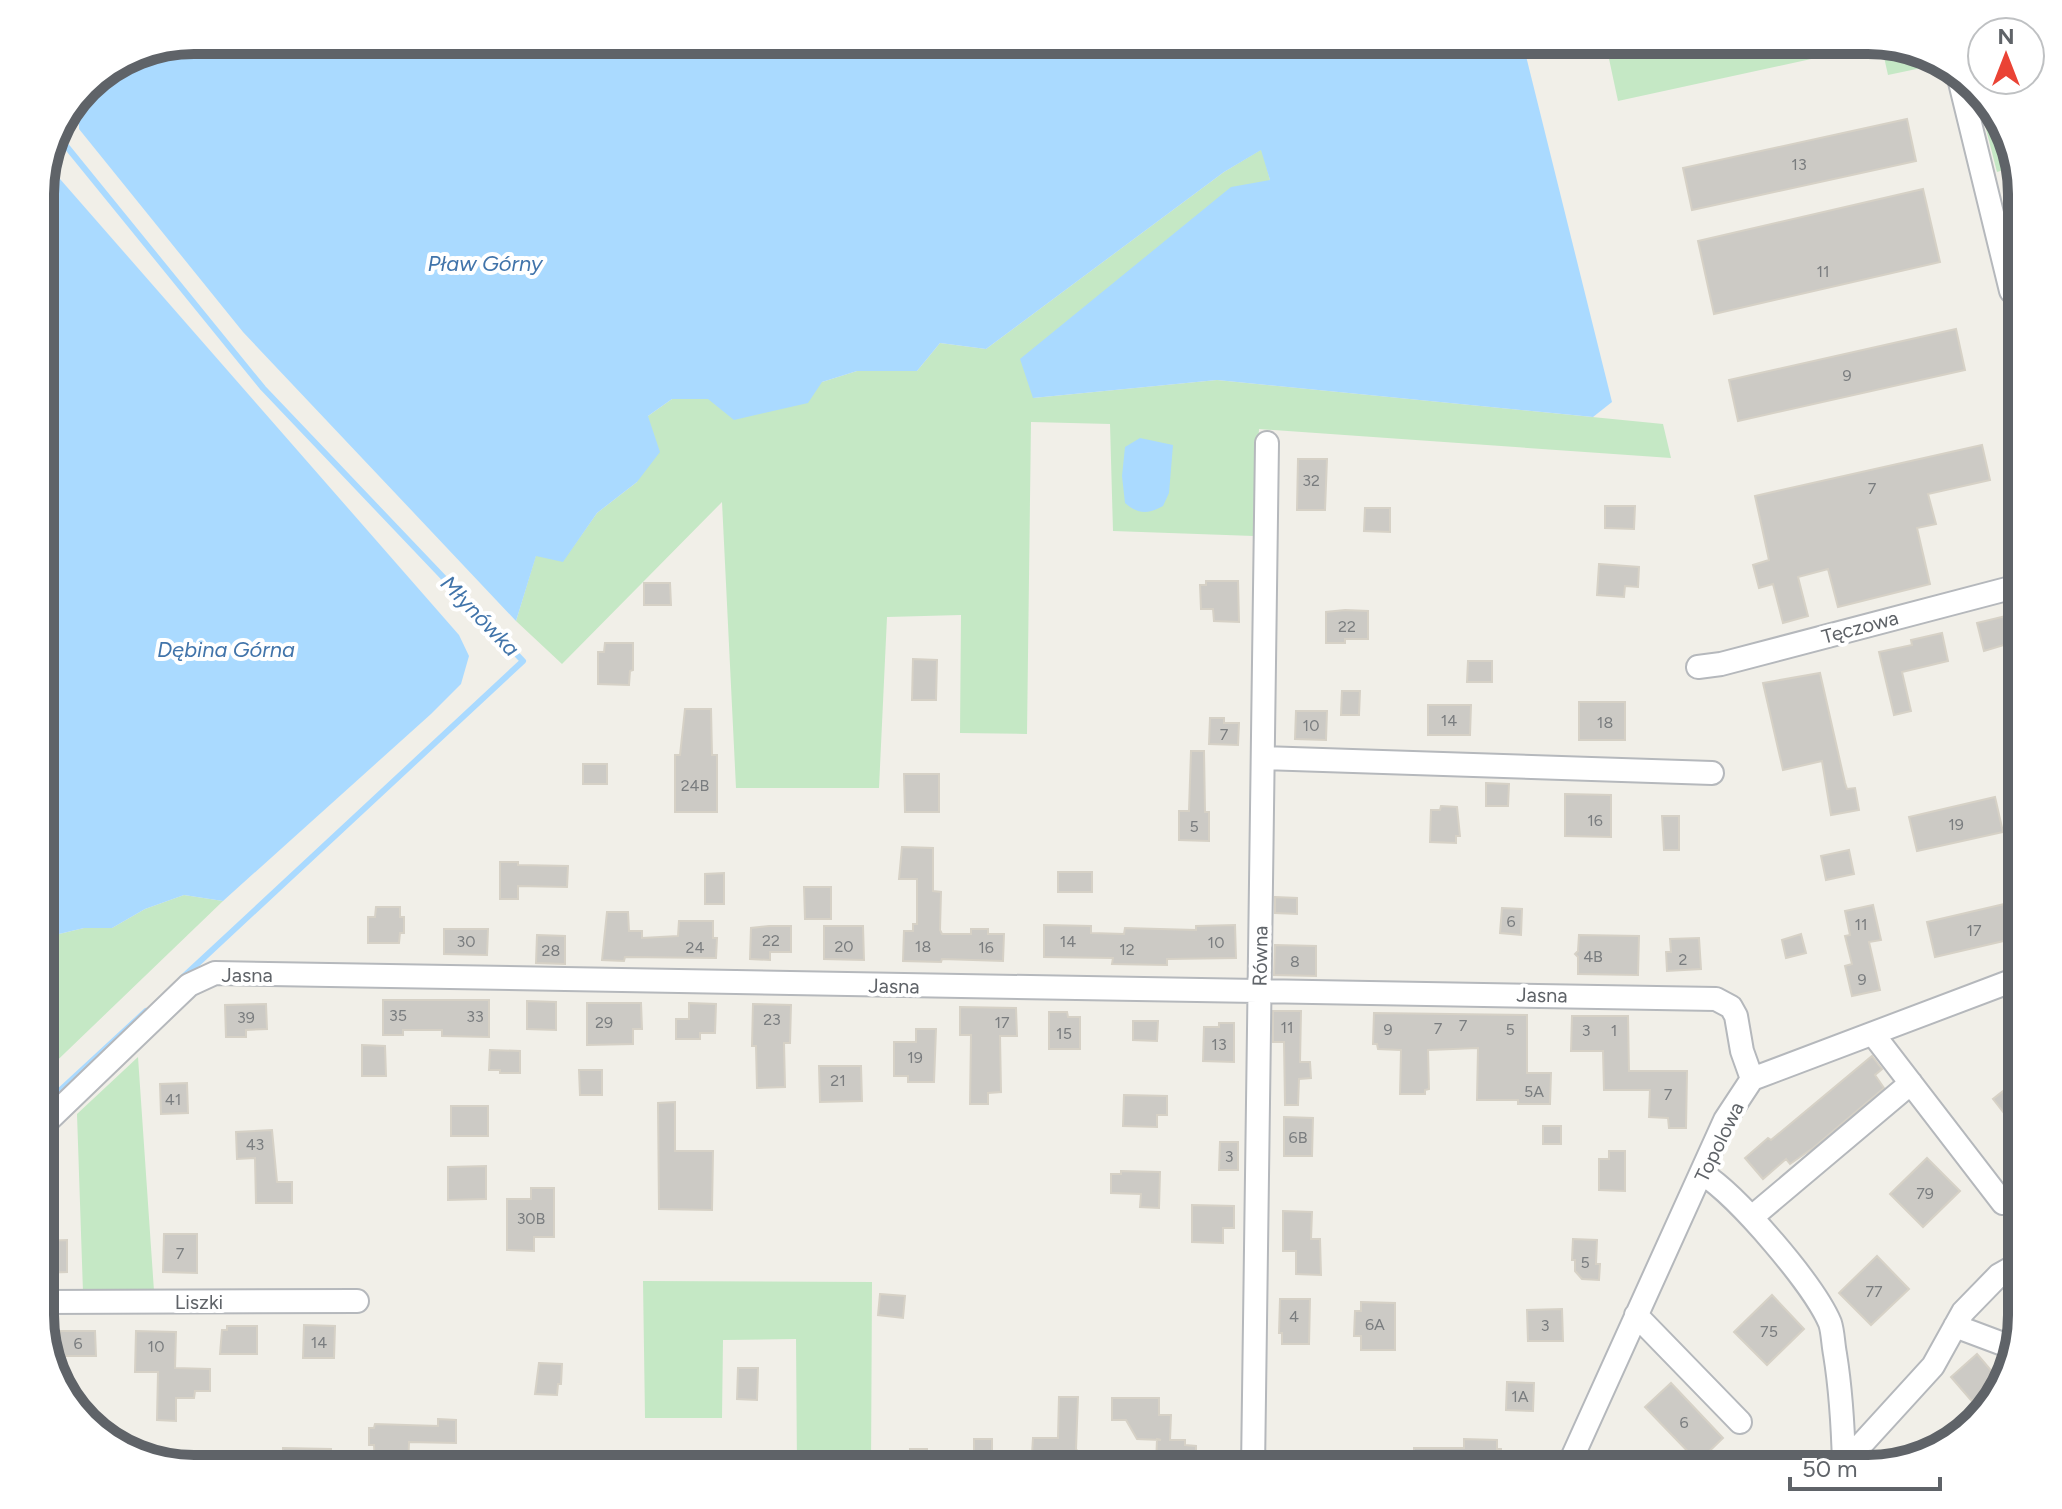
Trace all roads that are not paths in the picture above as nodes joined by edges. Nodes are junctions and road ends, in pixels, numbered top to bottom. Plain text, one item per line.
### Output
1 (1962, 92) edge
2 (2008, 279) edge
3 (1267, 443) dead end
4 (2008, 589) edge
5 (1698, 667) dead end
6 (1264, 758) junction
7 (1712, 773) dead end
8 (2008, 982) edge
9 (1259, 992) junction
10 (1873, 1034) junction
11 (1752, 1079) junction
12 (1911, 1083) junction
13 (54, 1115) edge
14 (1703, 1174) junction
15 (2003, 1203) dead end
16 (1752, 1217) junction
17 (2008, 1270) edge
18 (357, 1301) dead end
19 (54, 1302) edge
20 (1636, 1315) junction
21 (1955, 1326) junction
22 (2004, 1345) edge
23 (1740, 1422) dead end
24 (1253, 1455) edge
25 (1573, 1455) edge
26 (1841, 1455) edge
27 (1852, 1455) edge

1 - 2 street
3 - 6 street, Równa
4 - 5 street, Tęczowa
6 - 7 street
6 - 9 street, Równa
8 - 10 street, Topolowa
9 - 11 street, Jasna
9 - 13 street, Jasna
9 - 24 street, Równa
10 - 11 street, Topolowa
10 - 12 street
11 - 14 street, Topolowa
12 - 15 street
12 - 16 street
14 - 16 street
14 - 20 street, Topolowa
16 - 26 street
17 - 21 street
18 - 19 street, Liszki
20 - 23 street
20 - 25 street, Topolowa
21 - 22 street
21 - 27 street

